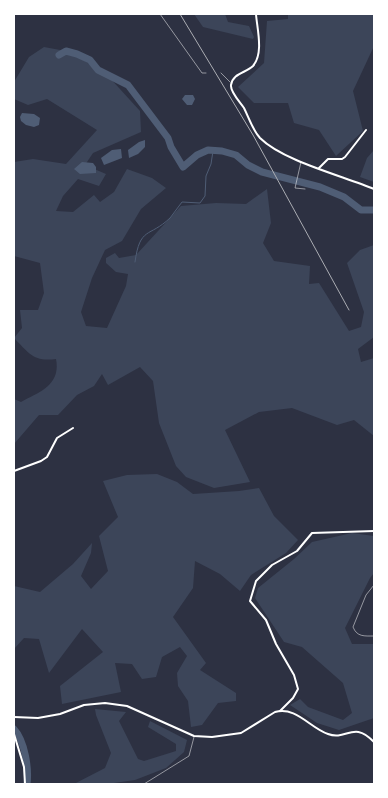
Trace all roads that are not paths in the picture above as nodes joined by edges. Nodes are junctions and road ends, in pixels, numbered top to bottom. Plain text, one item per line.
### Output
1 (160, 14) edge
2 (256, 14) edge
3 (206, 73) dead end
4 (221, 73) dead end
5 (231, 83) junction
6 (366, 130) dead end
7 (301, 161) junction
8 (319, 169) junction
9 (305, 189) dead end
10 (374, 189) edge
11 (73, 428) dead end
12 (14, 471) edge
13 (374, 531) edge
14 (374, 584) edge
15 (374, 636) edge
16 (280, 711) junction
17 (14, 717) edge
18 (14, 734) edge
19 (194, 736) junction
20 (374, 742) edge
21 (25, 784) edge
22 (144, 784) edge

1 - 3 lane
2 - 5 street
4 - 5 lane
5 - 7 street
6 - 8 street
7 - 8 street
7 - 9 lane
8 - 10 street
11 - 12 street
13 - 16 street
14 - 15 lane
16 - 19 street
16 - 20 street
17 - 19 street
18 - 21 street
19 - 22 lane

